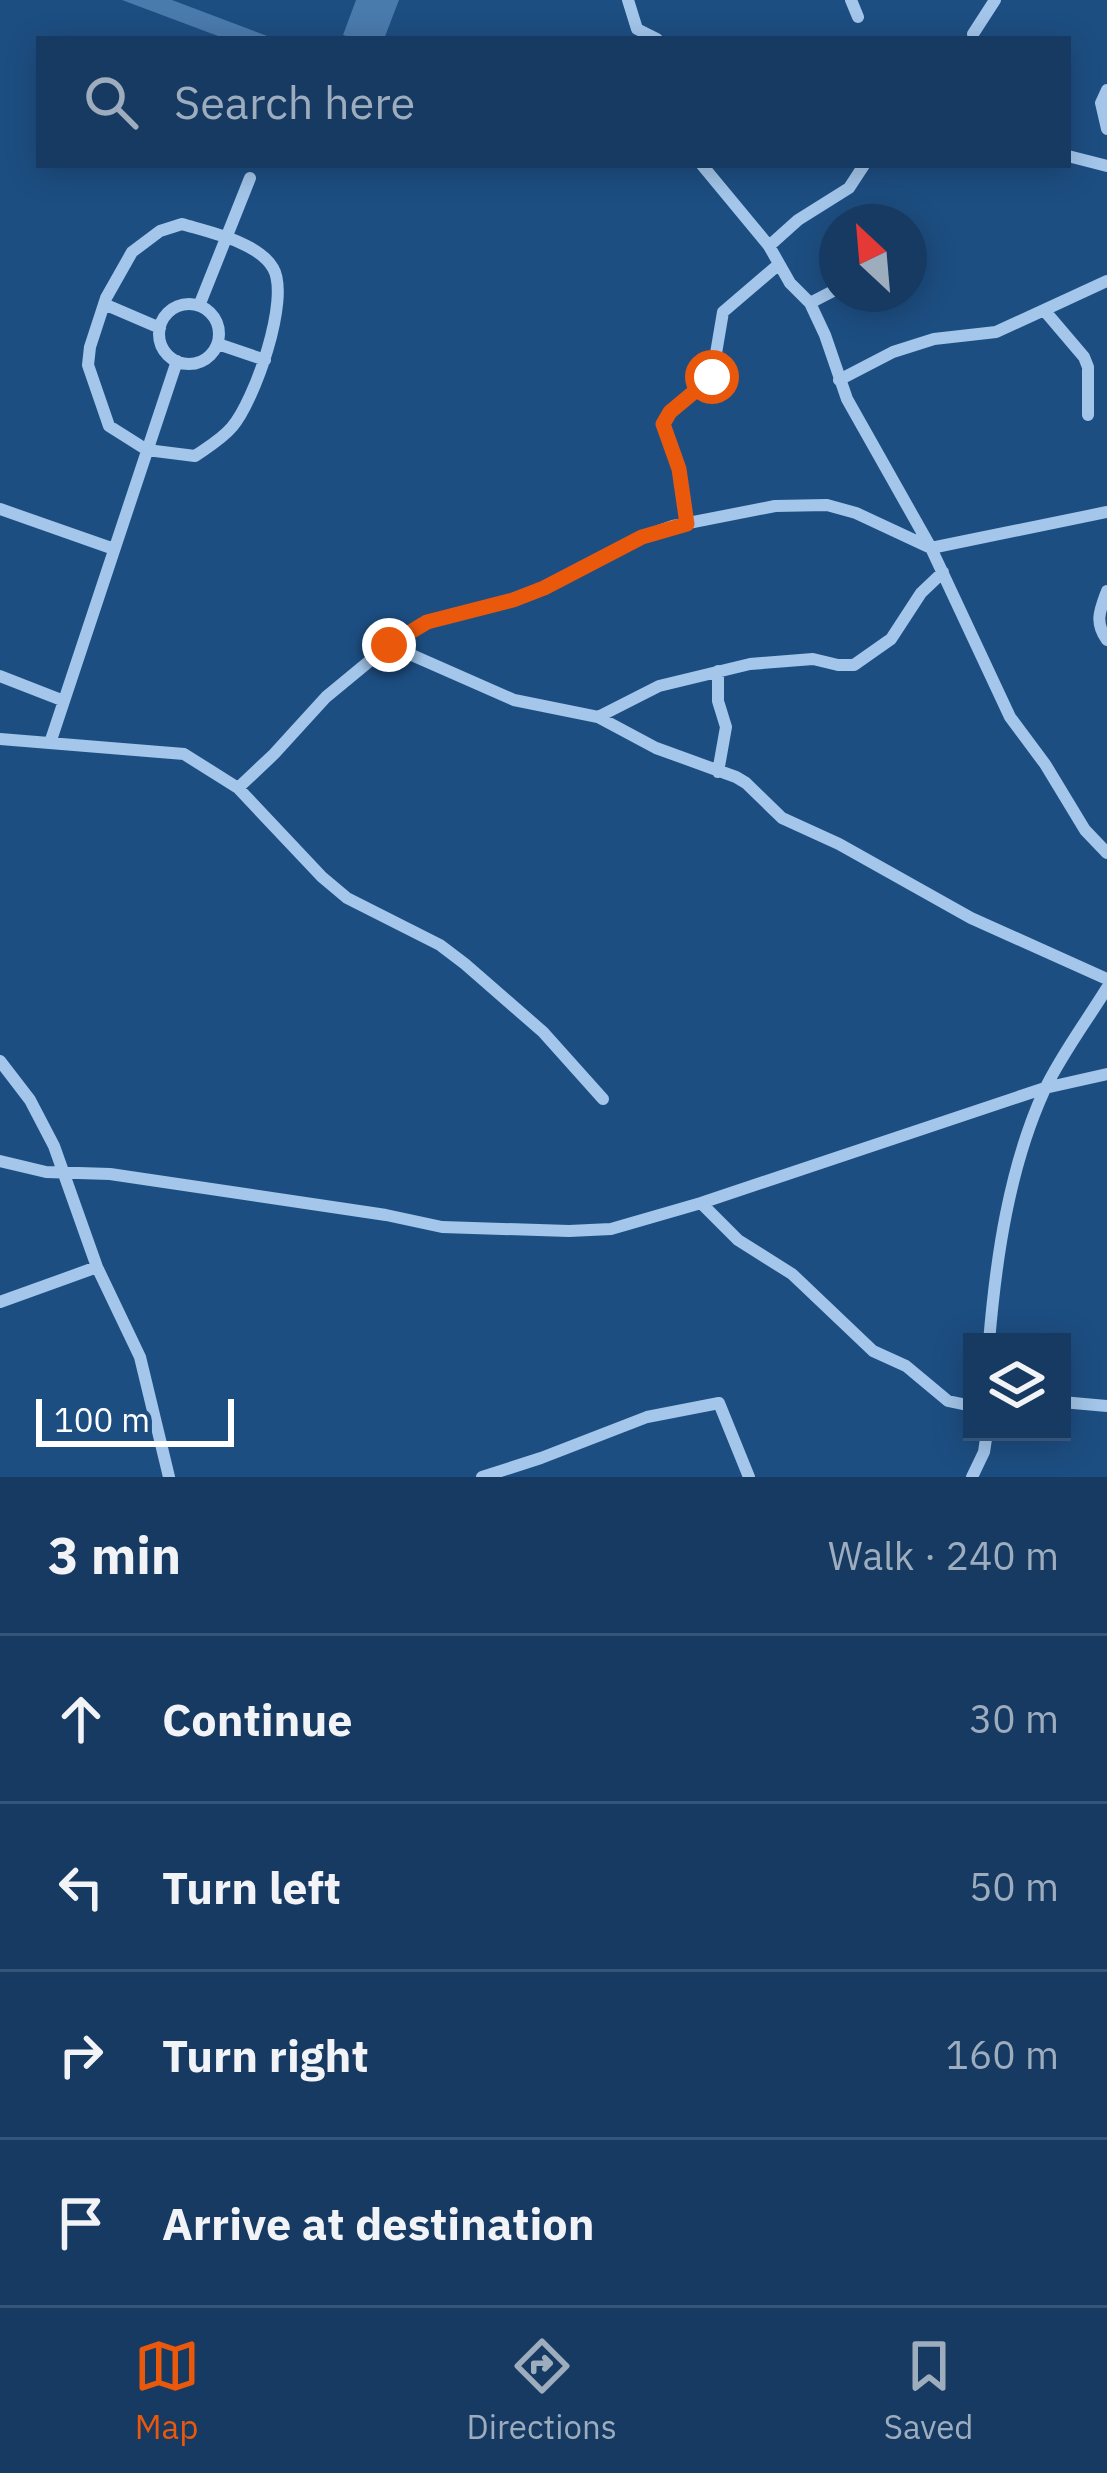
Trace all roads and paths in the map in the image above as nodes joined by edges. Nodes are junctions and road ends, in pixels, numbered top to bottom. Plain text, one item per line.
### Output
1 (628, 0) edge
2 (851, 0) edge
3 (994, 0) edge
4 (858, 17) dead end
5 (638, 34) edge
6 (973, 34) dead end
7 (1107, 90) edge
8 (1107, 129) edge
9 (1071, 157) edge
10 (1107, 166) edge
11 (704, 168) edge
12 (862, 168) edge
13 (250, 178) dead end
14 (226, 237) junction
15 (769, 246) junction
16 (778, 265) junction
17 (1107, 281) edge
18 (819, 298) edge
19 (810, 303) junction
20 (104, 304) junction
21 (199, 306) junction
22 (1044, 310) junction
23 (160, 328) junction
24 (218, 344) junction
25 (265, 360) junction
26 (177, 362) junction
27 (839, 380) junction
28 (1088, 415) dead end
29 (147, 450) junction
30 (0, 509) edge
31 (1107, 512) edge
32 (687, 524) junction
33 (931, 548) junction
34 (114, 549) junction
35 (943, 572) junction
36 (1107, 591) edge
37 (1107, 640) edge
38 (389, 645) junction
39 (718, 671) junction
40 (0, 676) edge
41 (64, 700) junction
42 (598, 717) junction
43 (0, 739) edge
44 (50, 743) junction
45 (718, 772) junction
46 (238, 788) junction
47 (1107, 853) edge
48 (1107, 984) edge
49 (0, 1061) edge
50 (1107, 1074) edge
51 (1045, 1088) junction
52 (603, 1099) dead end
53 (0, 1161) edge
54 (65, 1174) junction
55 (701, 1204) junction
56 (97, 1267) junction
57 (0, 1302) edge
58 (989, 1333) edge
59 (1071, 1403) edge
60 (963, 1404) edge
61 (1107, 1406) edge
62 (986, 1441) edge
63 (169, 1477) edge
64 (482, 1477) edge
65 (749, 1477) edge
66 (972, 1477) edge

1 - 5 street
2 - 4 street
3 - 6 street
7 - 8 street
9 - 10 street
11 - 15 street
12 - 15 street
13 - 14 street
14 - 20 street
14 - 21 street
14 - 25 street
15 - 16 street
16 - 19 street
16 - 32 street
17 - 22 street
18 - 19 street
19 - 27 street
20 - 23 street
20 - 29 street
21 - 23 street
21 - 24 street
22 - 27 street
22 - 28 street
23 - 26 street
24 - 25 street
24 - 26 street
25 - 29 street
26 - 29 street
27 - 33 street
29 - 34 street
30 - 34 street
31 - 33 street
32 - 33 street
32 - 38 street
33 - 35 street
34 - 41 street
35 - 39 street
35 - 47 street
36 - 37 street
38 - 42 street
38 - 46 street
39 - 42 street
39 - 45 street
40 - 41 street
41 - 44 street
42 - 45 street
43 - 44 street
44 - 46 street
45 - 48 street
46 - 52 street
48 - 51 street
49 - 54 street
50 - 51 street
51 - 55 street
51 - 58 street
53 - 54 street
54 - 55 street
54 - 56 street
55 - 60 street
56 - 57 street
56 - 63 street
59 - 61 street
62 - 66 street
64 - 65 street

